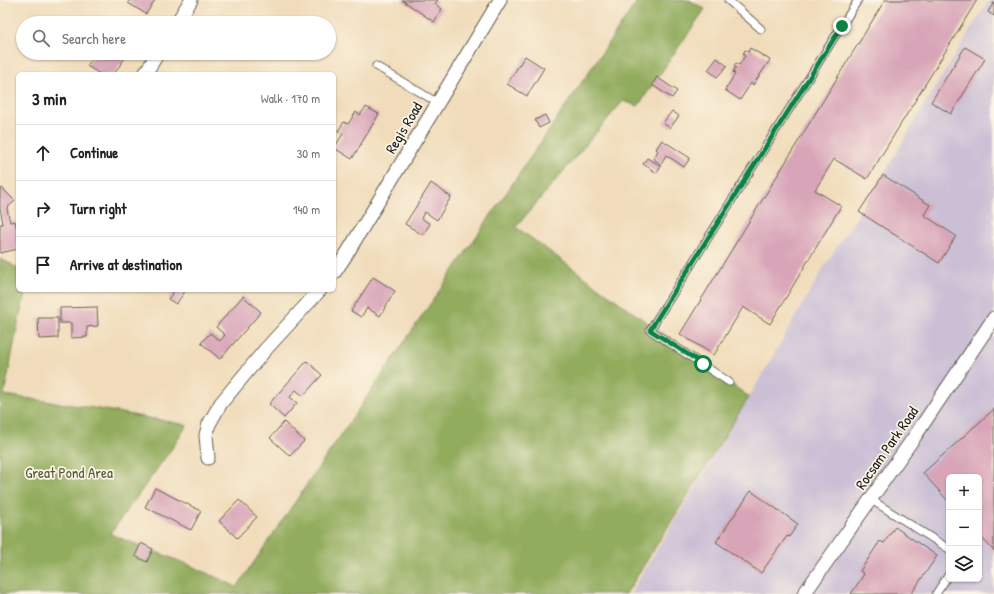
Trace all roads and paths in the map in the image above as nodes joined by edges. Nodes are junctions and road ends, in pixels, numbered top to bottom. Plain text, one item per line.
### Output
1 (191, 0) edge
2 (500, 0) edge
3 (728, 0) edge
4 (858, 0) edge
5 (181, 16) edge
6 (760, 30) dead end
7 (154, 60) edge
8 (376, 66) dead end
9 (146, 72) edge
10 (438, 103) junction
11 (336, 270) edge
12 (318, 292) edge
13 (994, 318) edge
14 (729, 382) dead end
15 (208, 458) dead end
16 (870, 499) junction
17 (946, 547) edge
18 (946, 579) edge
19 (804, 594) edge
20 (936, 594) edge

1 - 5 street
2 - 10 street, Regis Road
3 - 6 lane
4 - 14 lane
7 - 9 street
8 - 10 lane
10 - 11 street, Regis Road
12 - 15 street
13 - 16 street, Rocsam Park Road
16 - 17 lane
16 - 19 street, Rocsam Park Road
18 - 20 lane

